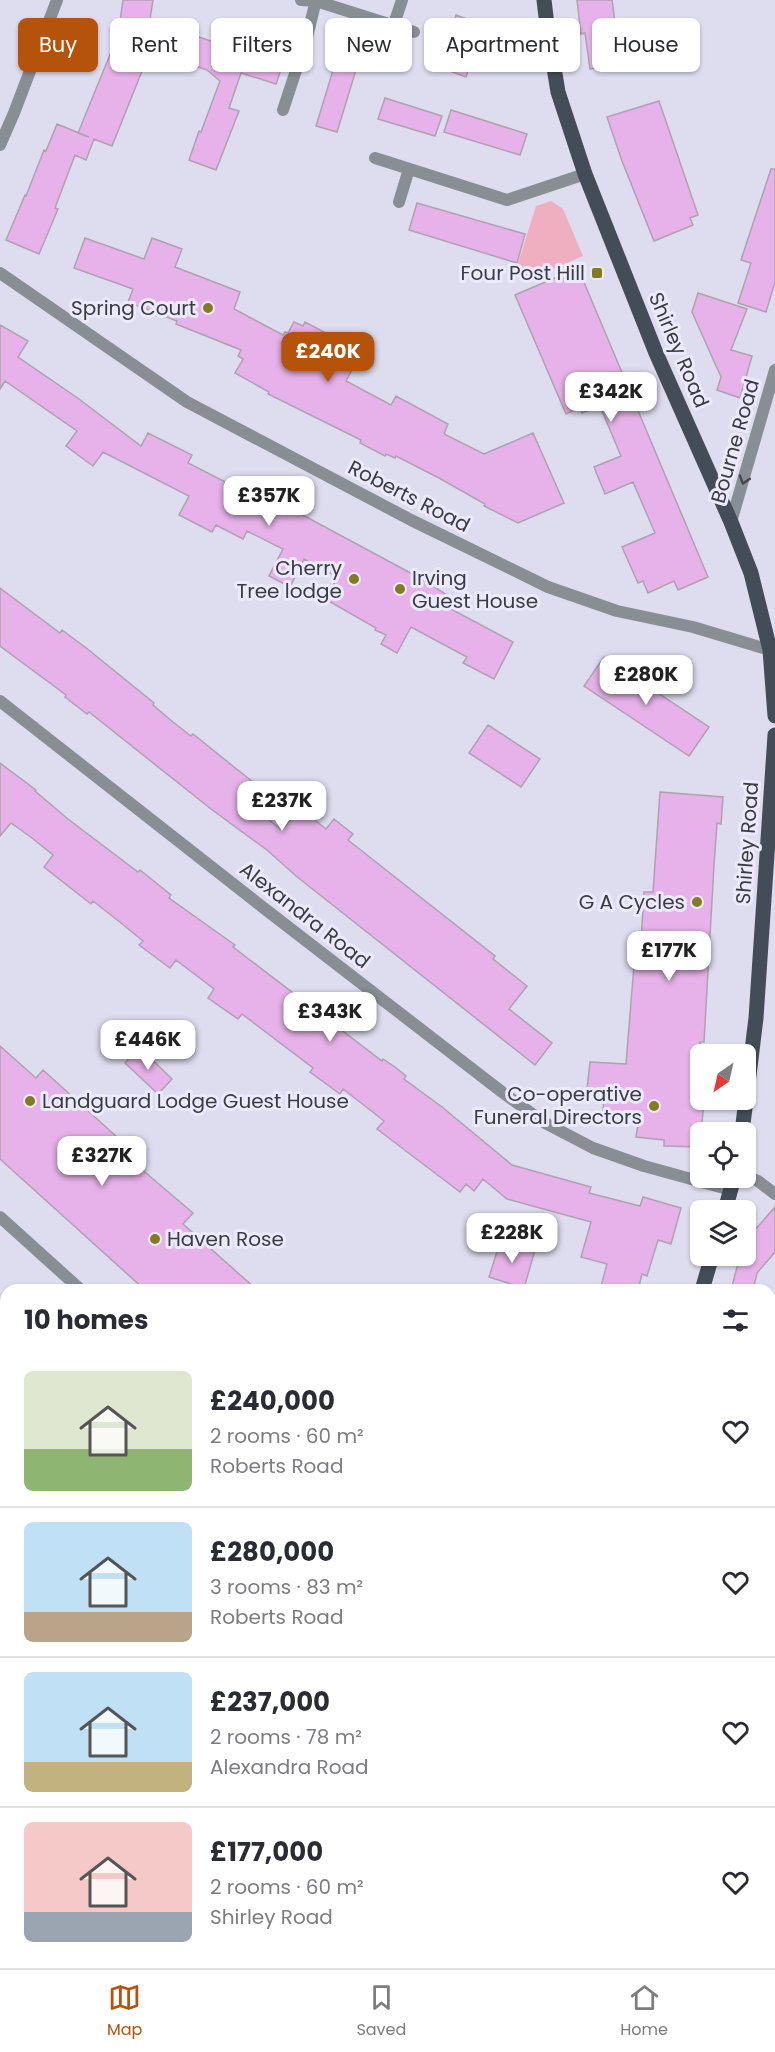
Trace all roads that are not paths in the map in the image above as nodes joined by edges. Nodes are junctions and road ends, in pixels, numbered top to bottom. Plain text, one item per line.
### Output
1 (57, 0) edge
2 (301, 0) edge
3 (402, 0) edge
4 (544, 0) edge
5 (316, 1) edge
6 (374, 18) edge
7 (396, 18) edge
8 (283, 110) dead end
9 (0, 145) edge
10 (375, 158) dead end
11 (410, 169) junction
12 (585, 174) junction
13 (399, 202) dead end
14 (0, 273) edge
15 (775, 370) edge
16 (731, 522) junction
17 (772, 652) edge
18 (0, 701) edge
19 (775, 716) edge
20 (775, 735) edge
21 (743, 1122) edge
22 (690, 1175) edge
23 (756, 1180) edge
24 (775, 1194) edge
25 (0, 1217) edge
26 (709, 1266) edge
27 (74, 1284) edge
28 (704, 1284) edge

1 - 9 street
2 - 5 street
3 - 7 street
4 - 12 main road, Shirley Road
5 - 6 street
5 - 8 street
10 - 11 street
11 - 12 street
11 - 13 street
12 - 16 main road, Shirley Road
14 - 17 street, Roberts Road
15 -> 16 street, Bourne Road
16 - 17 main road, Shirley Road
17 - 19 main road, Shirley Road
18 - 22 street, Alexandra Road
20 - 21 main road, Shirley Road
23 - 24 street
25 - 27 street
26 - 28 main road

